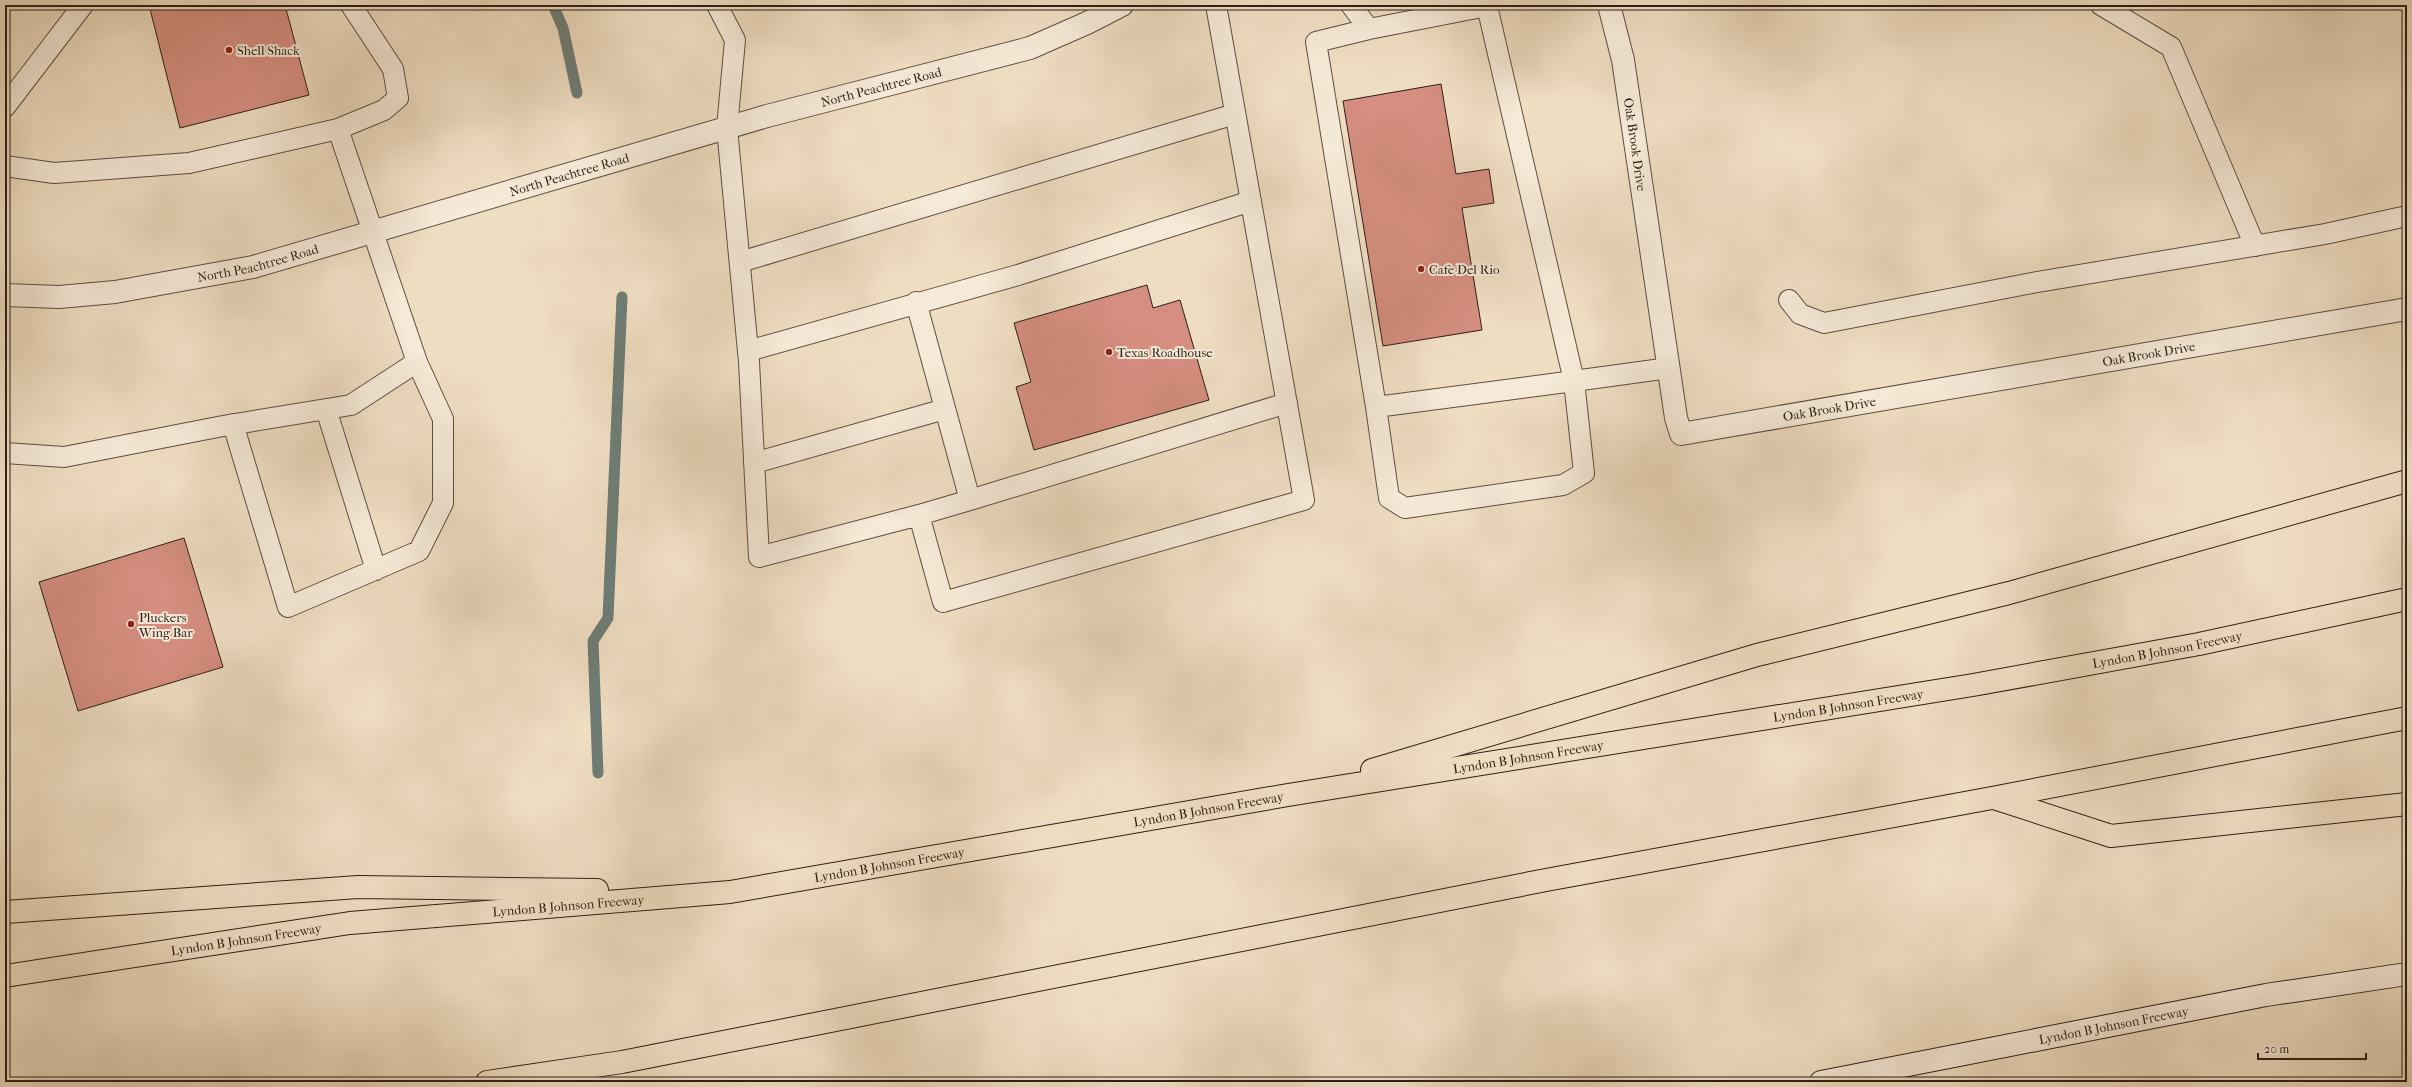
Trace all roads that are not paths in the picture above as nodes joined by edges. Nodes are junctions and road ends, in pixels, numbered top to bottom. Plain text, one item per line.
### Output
1 (83, 5) edge
2 (351, 5) edge
3 (1122, 5) edge
4 (1216, 5) edge
5 (1351, 5) edge
6 (1609, 5) edge
7 (2101, 5) edge
8 (721, 6) edge
9 (1370, 29) junction
10 (5, 107) edge
11 (1235, 114) junction
12 (727, 128) junction
13 (338, 129) junction
14 (5, 166) edge
15 (1251, 200) junction
16 (2407, 216) edge
17 (373, 232) junction
18 (2255, 246) junction
19 (740, 262) junction
20 (5, 295) edge
21 (1789, 300) dead end
22 (916, 302) junction
23 (2407, 309) edge
24 (748, 351) junction
25 (417, 362) junction
26 (1669, 368) junction
27 (1574, 381) junction
28 (1286, 403) junction
29 (1376, 407) junction
30 (326, 409) junction
31 (945, 409) junction
32 (233, 424) junction
33 (5, 453) edge
34 (754, 463) junction
35 (2407, 481) edge
36 (970, 500) junction
37 (919, 515) junction
38 (376, 570) junction
39 (2407, 599) edge
40 (2407, 718) edge
41 (1288, 795) junction
42 (1992, 798) junction
43 (2407, 804) edge
44 (730, 892) junction
45 (5, 912) edge
46 (2407, 974) edge
47 (5, 976) edge
48 (622, 1062) junction
49 (487, 1082) edge
50 (575, 1082) edge
51 (1821, 1082) edge

1 - 10 lane
2 - 13 lane
3 - 12 street, North Peachtree Road
4 - 11 lane
5 - 9 lane
6 - 26 street, Oak Brook Drive
7 - 18 lane
8 - 12 lane
9 - 27 lane
9 - 29 lane
11 - 15 lane
11 - 19 lane
12 - 17 street, North Peachtree Road
12 - 19 lane
13 - 14 lane
13 - 17 lane
15 - 22 lane
15 - 28 lane
16 - 18 lane
17 - 20 street, North Peachtree Road
17 - 25 lane
18 - 21 lane
19 - 24 lane
22 - 24 lane
22 - 31 lane
23 - 26 street, Oak Brook Drive
24 - 34 lane
25 - 30 lane
25 - 38 lane
26 - 27 lane
27 - 29 lane
27 - 29 lane
28 - 36 lane
28 - 37 lane
30 - 32 lane
30 - 38 lane
31 - 34 lane
31 - 36 lane
32 - 33 lane
32 - 38 lane
34 - 37 lane
35 - 41 highway
36 - 37 lane
39 - 41 highway, Lyndon B Johnson Freeway
40 - 42 highway
41 - 44 highway, Lyndon B Johnson Freeway
42 - 43 highway
42 - 48 highway
44 - 45 highway
44 - 47 highway, Lyndon B Johnson Freeway
46 - 51 street, Lyndon B Johnson Freeway
48 - 49 highway
48 - 50 highway

